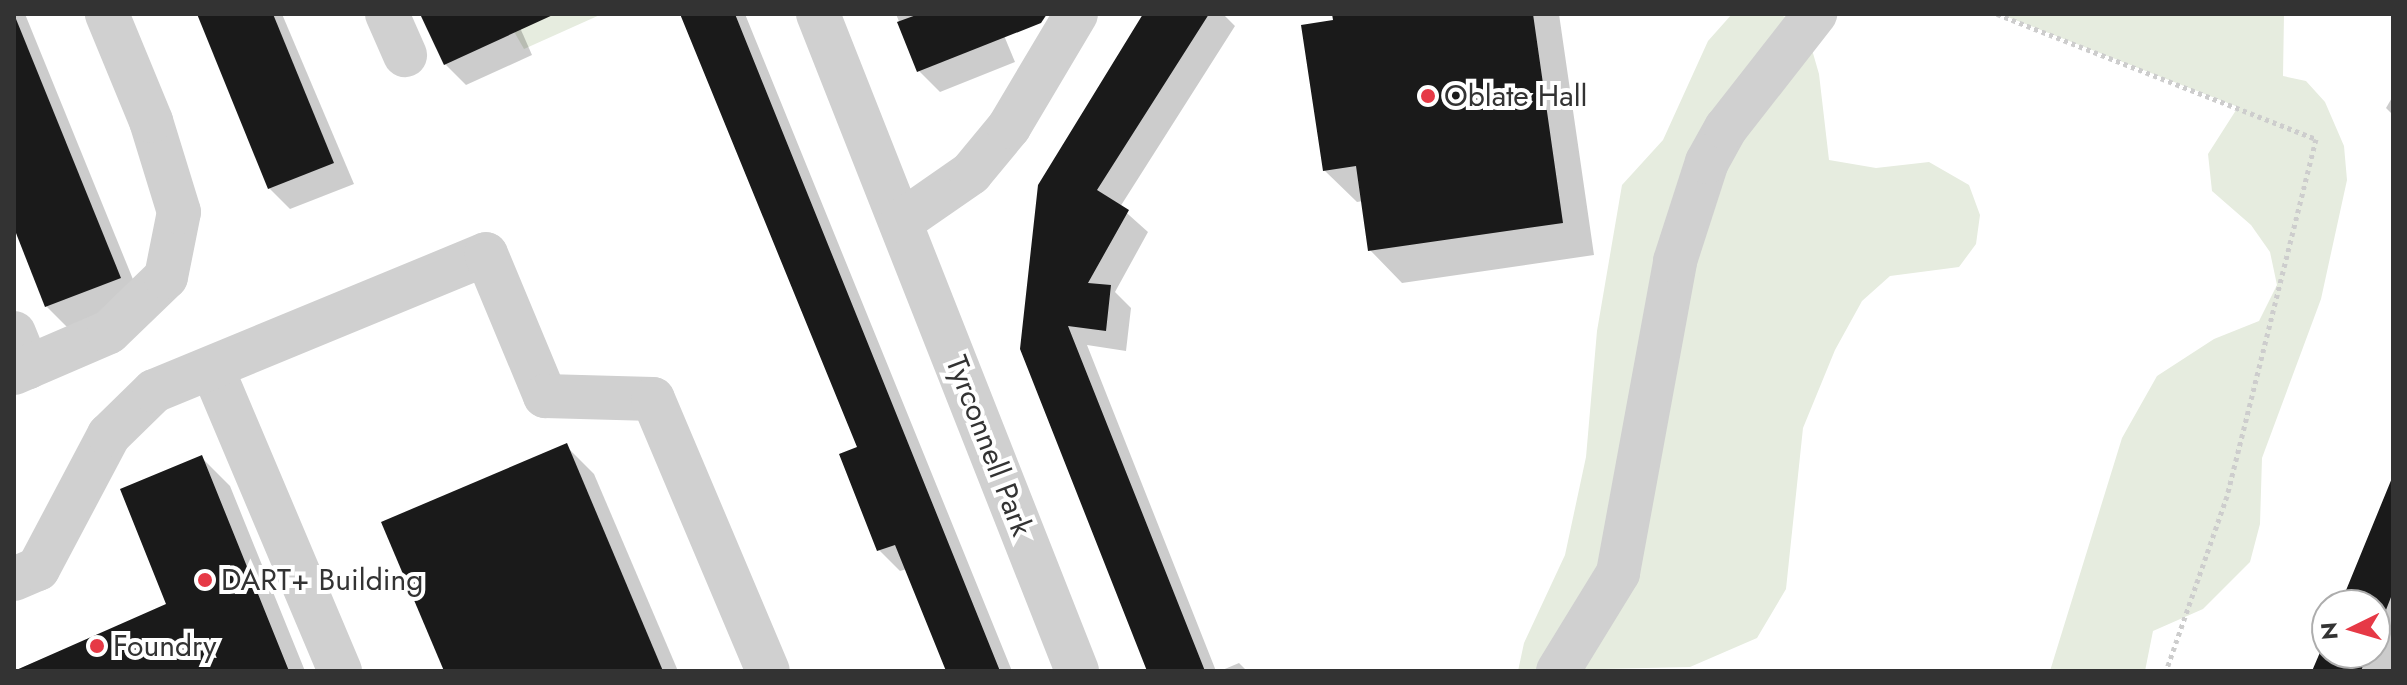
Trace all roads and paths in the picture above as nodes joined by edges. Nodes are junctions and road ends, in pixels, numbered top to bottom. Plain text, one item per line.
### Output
1 (107, 14) edge
2 (387, 14) edge
3 (818, 14) edge
4 (1076, 14) edge
5 (1815, 14) edge
6 (1997, 14) edge
7 (405, 55) dead end
8 (902, 221) junction
9 (19, 358) edge
10 (212, 368) junction
11 (14, 579) edge
12 (340, 671) edge
13 (768, 671) edge
14 (1077, 671) edge
15 (1558, 671) edge
16 (2166, 671) edge

1 - 9 street
2 - 7 street
3 - 8 street, Tyrconnell Park
4 - 8 street
5 - 15 street
6 - 16 path
8 - 14 street, Tyrconnell Park
10 - 11 street
10 - 12 street
10 - 13 street

